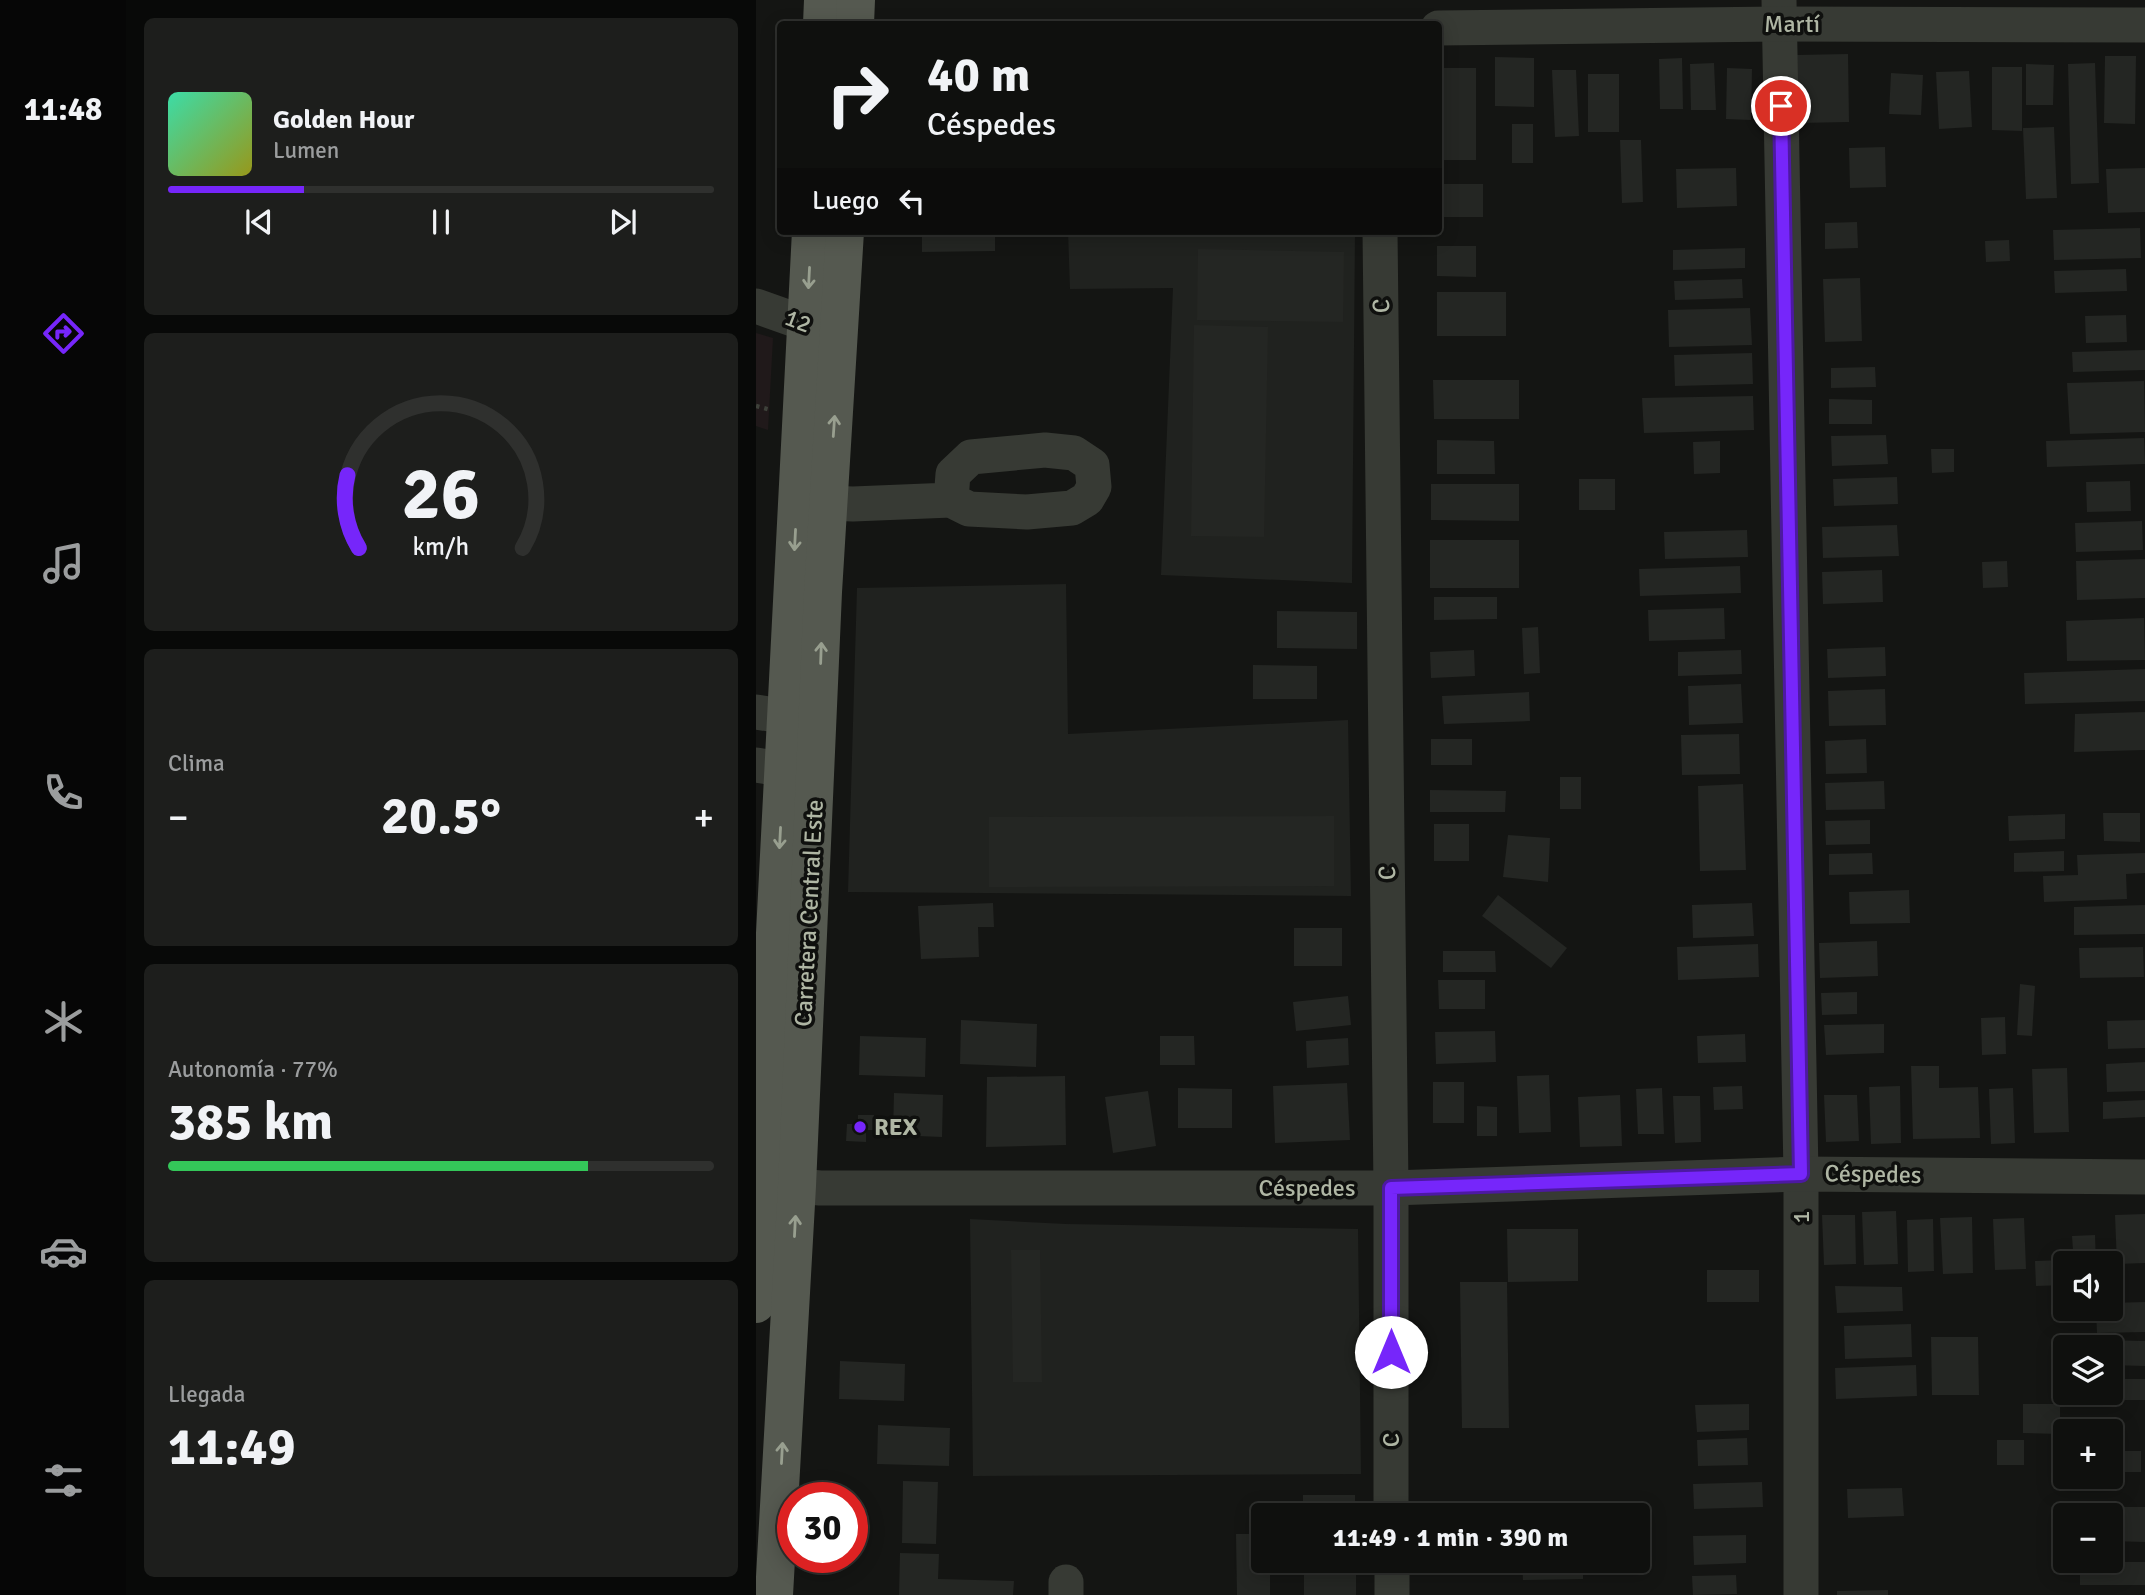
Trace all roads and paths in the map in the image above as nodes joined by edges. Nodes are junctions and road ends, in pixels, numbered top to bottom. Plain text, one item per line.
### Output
1 (823, 0) edge
2 (856, 0) edge
3 (1779, 12) edge
4 (822, 21) edge
5 (855, 21) edge
6 (2145, 25) edge
7 (1442, 28) edge
8 (811, 235) edge
9 (844, 235) edge
10 (1380, 235) edge
11 (756, 306) edge
12 (823, 331) junction
13 (756, 406) edge
14 (772, 410) dead end
15 (951, 500) dead end
16 (813, 503) junction
17 (787, 717) edge
18 (785, 770) edge
19 (1801, 1174) junction
20 (2145, 1177) edge
21 (780, 1184) junction
22 (1391, 1188) junction
23 (756, 1304) edge
24 (1391, 1503) edge
25 (1392, 1573) edge
26 (774, 1595) edge
27 (1392, 1595) edge
28 (1801, 1595) edge

1 - 4 main road
2 - 5 main road
3 - 6 street, Martí
3 - 7 street, Martí
3 - 19 street, 1
8 -> 12 main road, Carretera Central Este
9 - 12 main road, Carretera Central Este
10 - 22 street, C
11 - 12 street, 12
12 - 16 main road, Carretera Central Este
13 - 14 path
15 - 16 street
16 - 17 main road, Carretera Central Este
17 - 18 main road, Carretera Central Este
18 - 21 main road, Carretera Central Este
19 - 20 street, Céspedes
19 - 22 street, Céspedes
19 - 28 street, 1
21 - 22 street, Céspedes
21 - 23 main road, Carretera Central Este
26 -> 21 main road, Carretera Central Este
22 - 24 street, C
25 - 27 street

